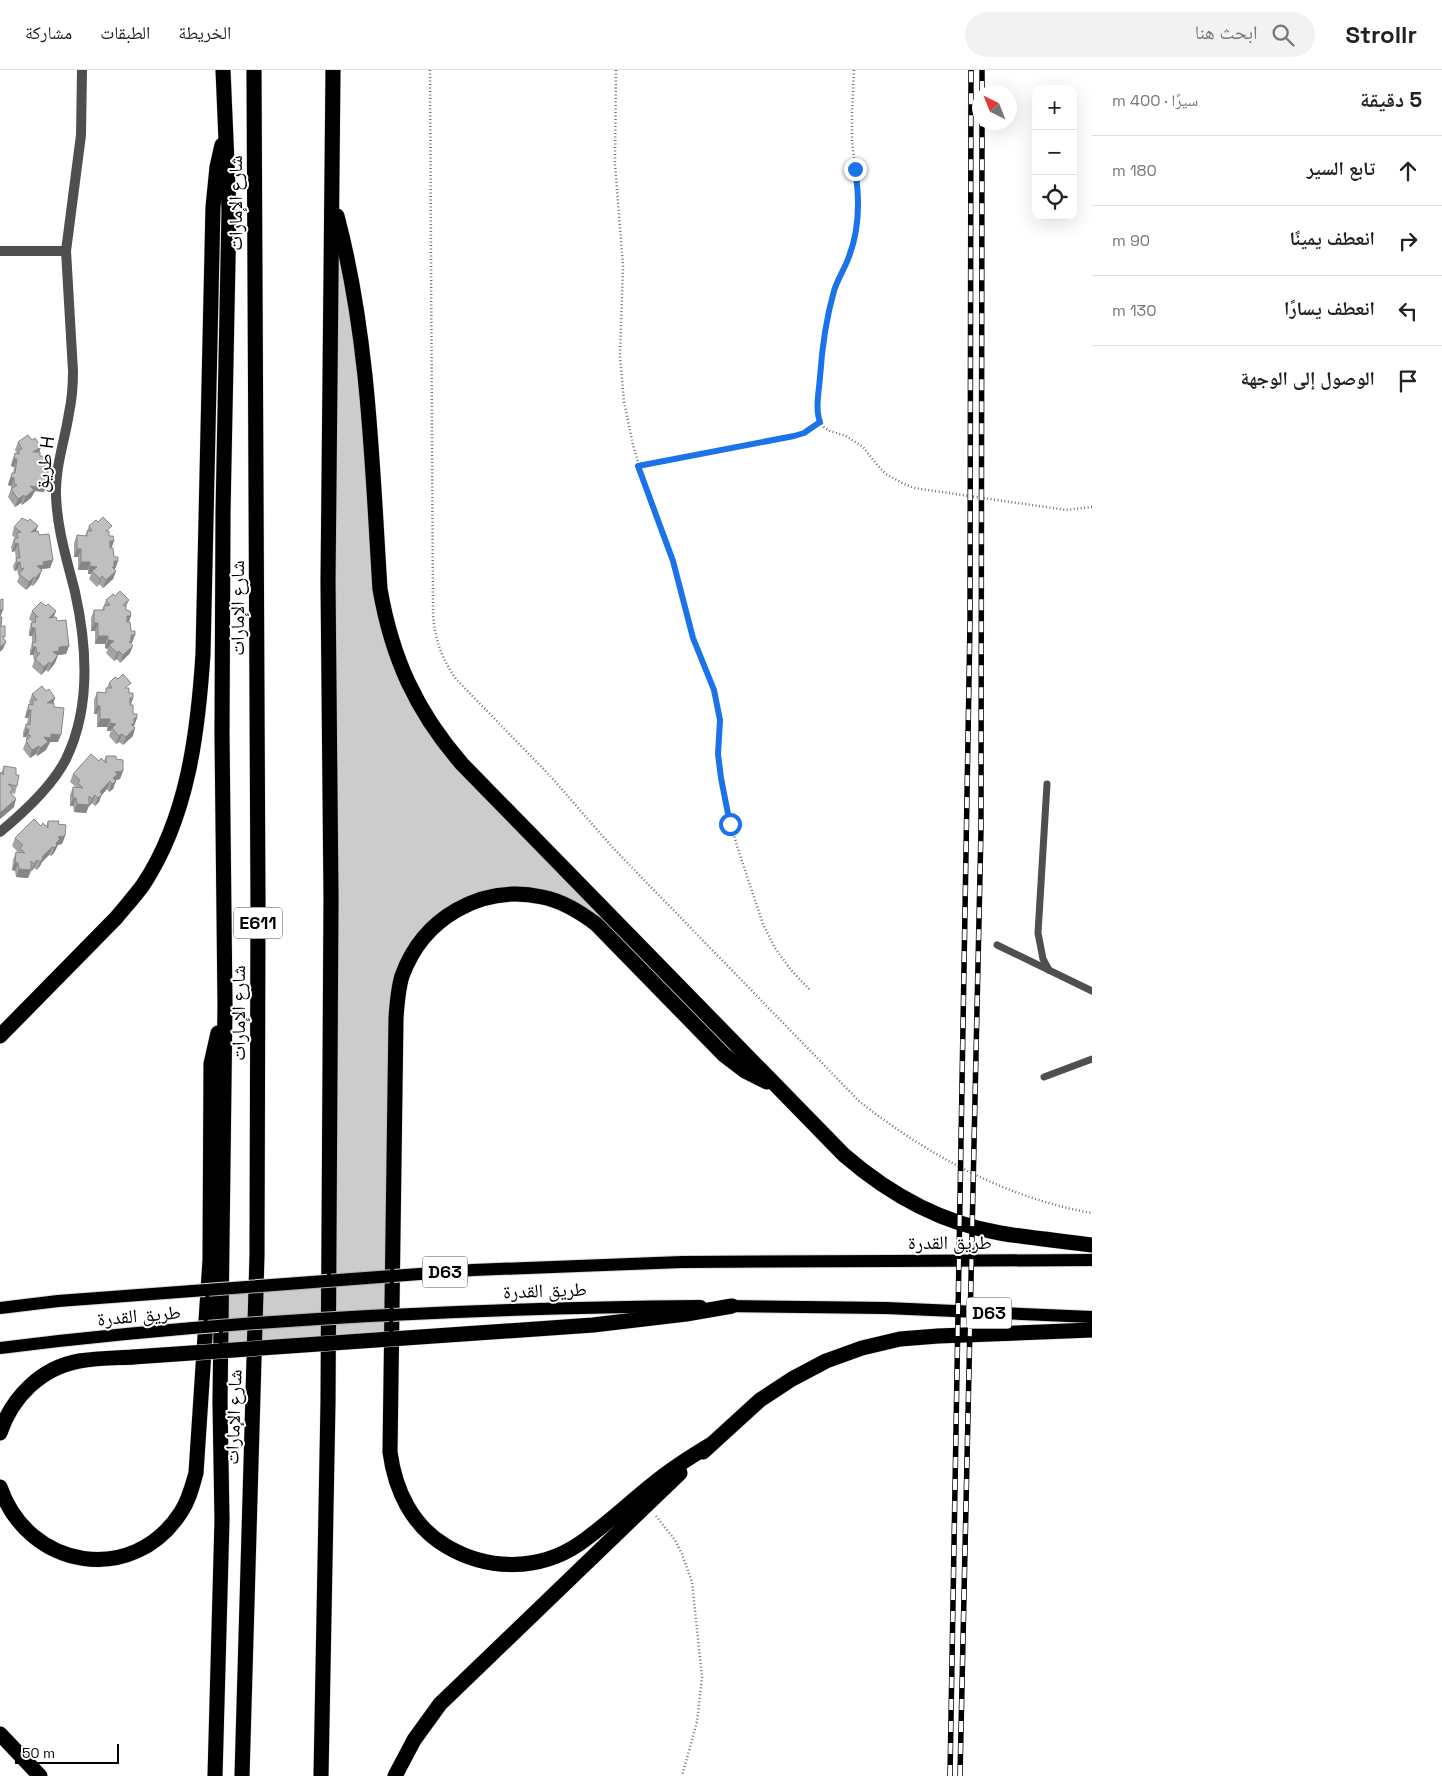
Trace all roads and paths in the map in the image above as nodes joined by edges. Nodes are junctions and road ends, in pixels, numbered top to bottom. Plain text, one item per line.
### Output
1 (82, 70) edge
2 (224, 70) edge
3 (254, 70) edge
4 (333, 70) edge
5 (430, 70) edge
6 (616, 70) edge
7 (854, 70) edge
8 (227, 122) junction
9 (332, 198) junction
10 (0, 251) edge
11 (66, 251) junction
12 (820, 422) junction
13 (638, 466) junction
14 (1092, 507) edge
15 (1047, 784) dead end
16 (0, 832) edge
17 (997, 945) dead end
18 (1049, 970) junction
19 (810, 990) dead end
20 (1092, 991) edge
21 (225, 1005) junction
22 (0, 1036) edge
23 (1092, 1059) edge
24 (1044, 1077) dead end
25 (776, 1085) junction
26 (1092, 1213) edge
27 (1092, 1245) edge
28 (1092, 1260) edge
29 (732, 1306) junction
30 (0, 1308) edge
31 (1092, 1317) edge
32 (1092, 1330) edge
33 (0, 1348) edge
34 (0, 1433) edge
35 (710, 1445) junction
36 (0, 1487) edge
37 (646, 1506) junction
38 (0, 1734) edge
39 (40, 1776) edge
40 (215, 1776) edge
41 (242, 1776) edge
42 (320, 1776) edge
43 (395, 1776) edge
44 (682, 1776) edge

1 - 11 street, طريق H
2 - 8 highway
3 - 41 highway, شارع الإمارات / E611
4 - 9 highway
5 - 26 path
6 - 13 path
7 - 12 path
8 - 21 highway
8 - 22 highway
9 - 25 highway
9 - 42 highway
10 - 11 street
11 - 16 street, طريق H
12 - 13 path
12 - 14 path
13 - 19 path
15 - 18 lane
17 - 18 lane
18 - 20 lane
21 - 36 highway
21 - 40 highway
23 - 24 lane
25 - 27 highway
25 - 35 highway
28 - 30 main road, طريق القدرة / D63, bridge
29 - 31 main road, طريق القدرة / D63, bridge
29 - 33 main road, طريق القدرة / D63, bridge
29 - 34 highway, bridge
32 - 35 highway
35 - 37 highway
37 - 43 highway
37 - 44 path
38 - 39 highway

